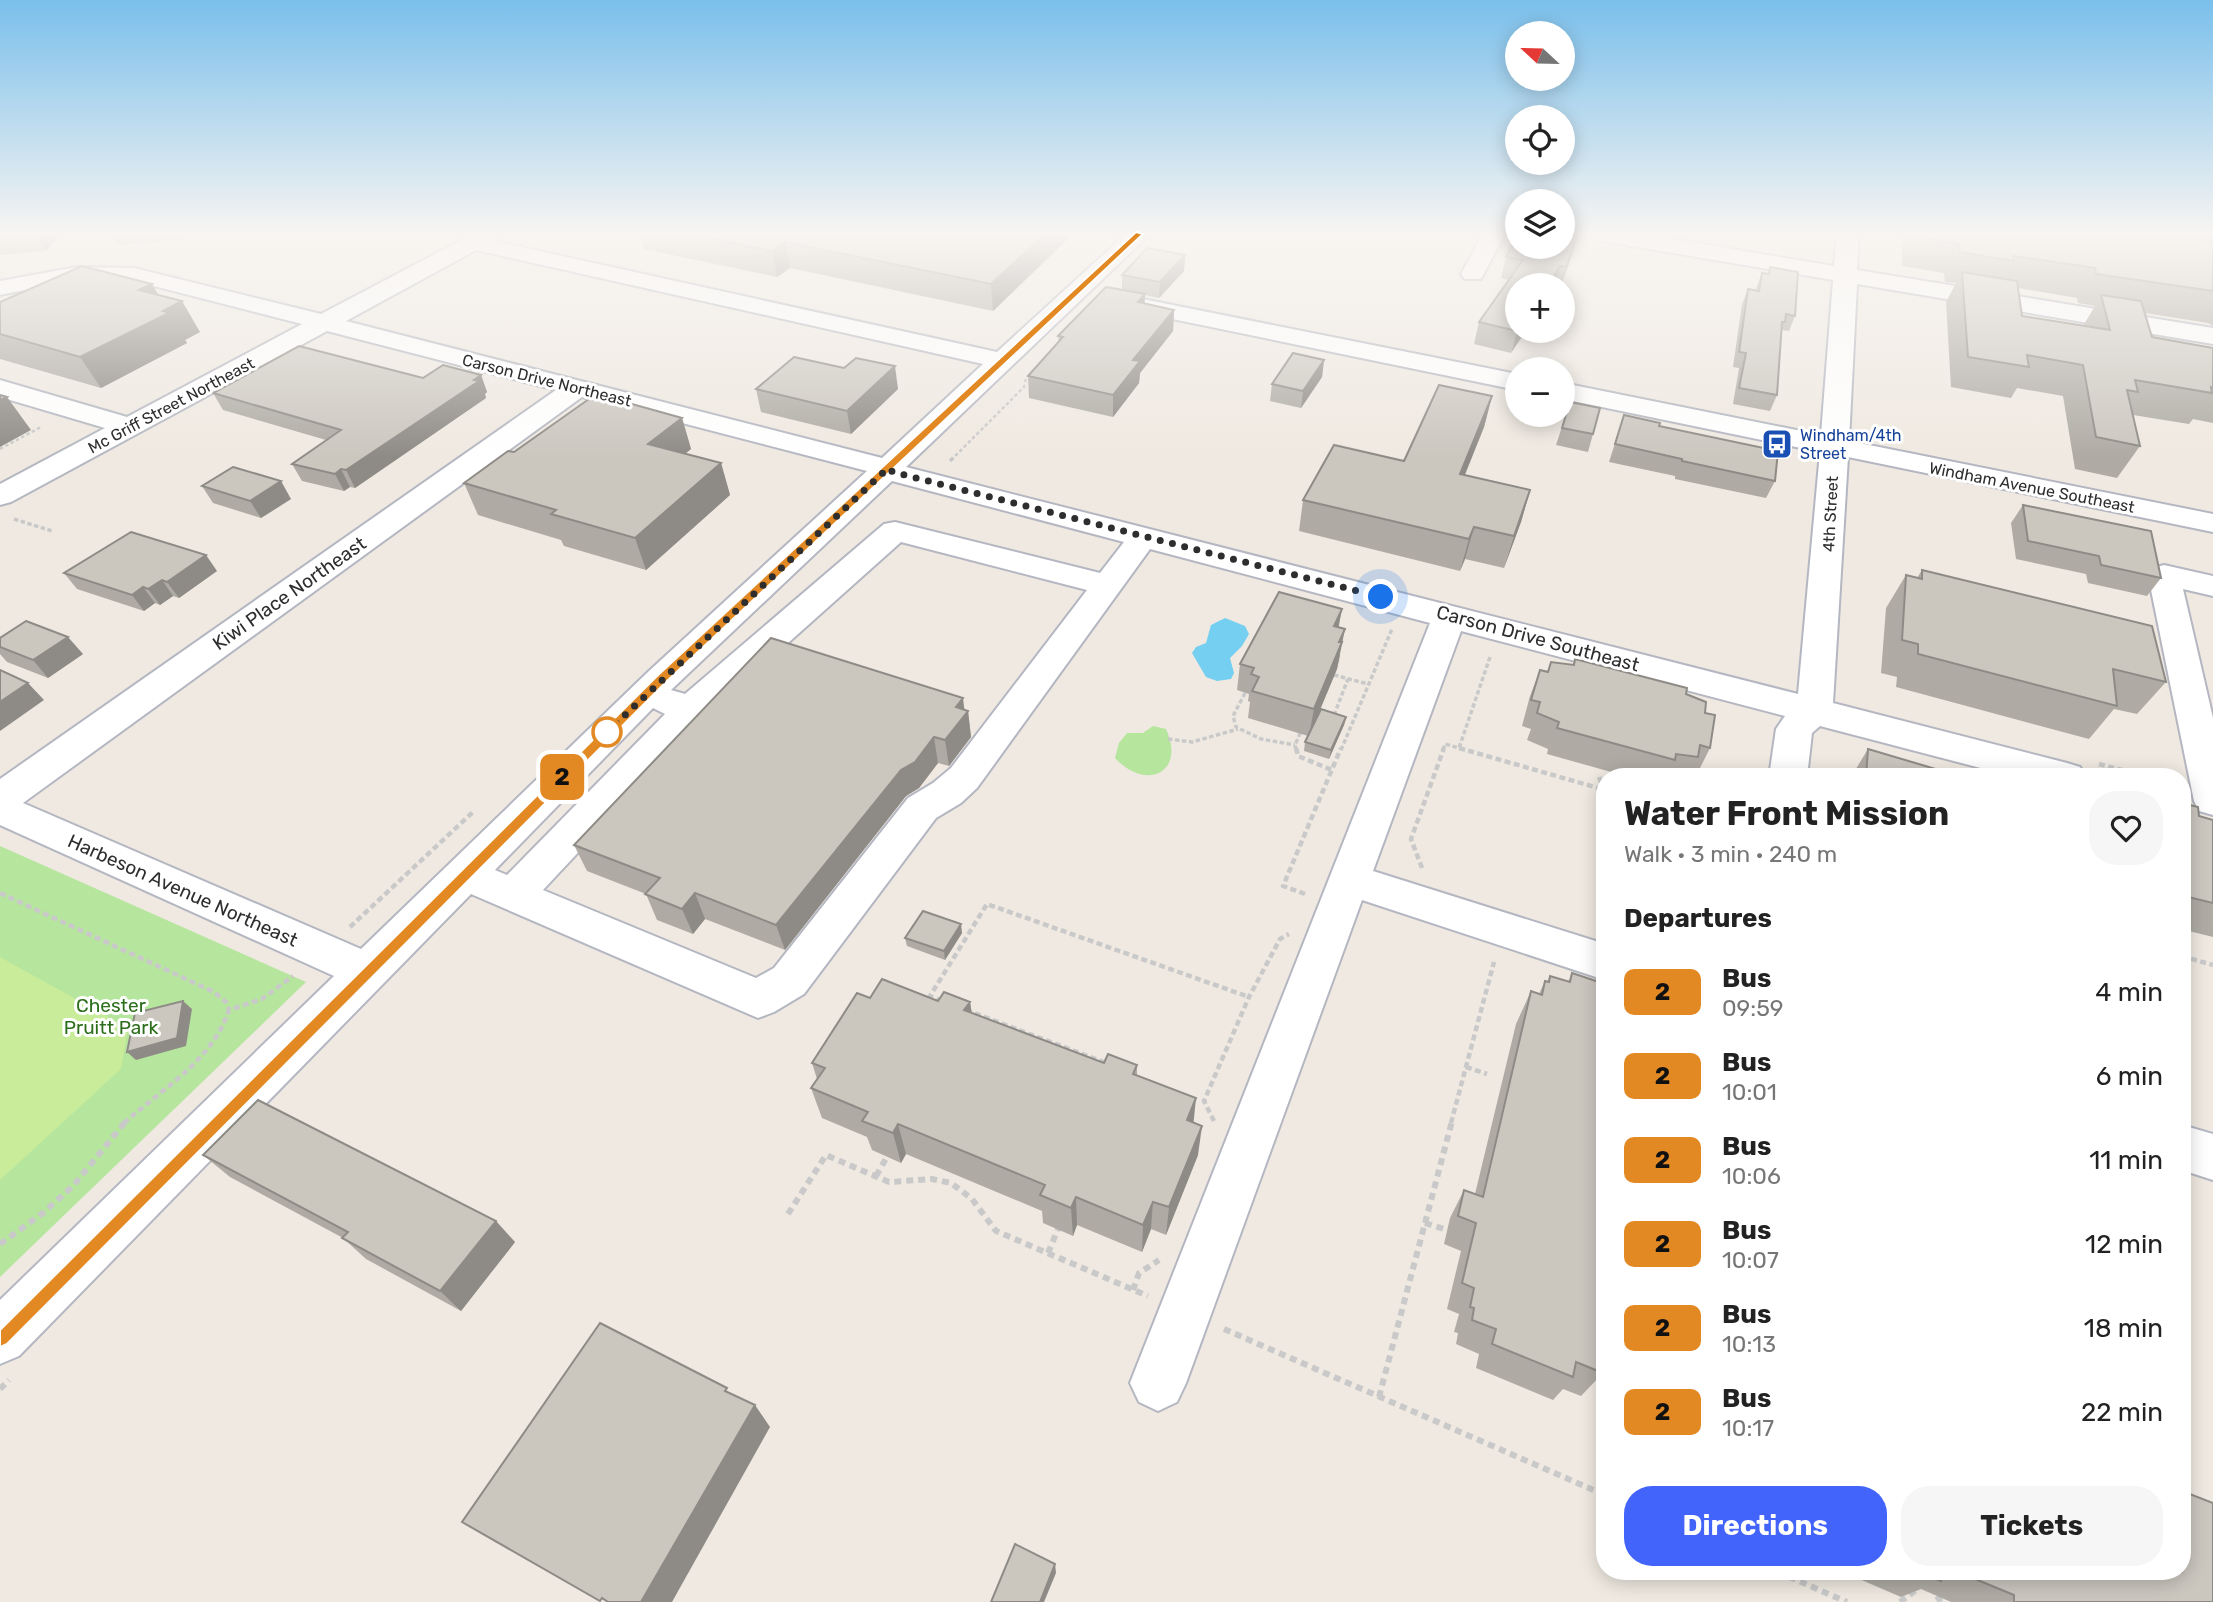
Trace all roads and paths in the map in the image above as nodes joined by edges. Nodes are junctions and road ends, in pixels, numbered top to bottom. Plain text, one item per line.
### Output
1 (270, 309) edge
2 (351, 309) edge
3 (781, 309) edge
4 (1059, 309) edge
5 (1159, 309) edge
6 (1843, 309) edge
7 (2049, 309) edge
8 (325, 323) junction
9 (2213, 336) edge
10 (1003, 361) junction
11 (1505, 380) edge
12 (0, 388) edge
13 (577, 388) junction
14 (1575, 393) edge
15 (131, 427) junction
16 (1833, 446) junction
17 (888, 468) junction
18 (6, 507) edge
19 (2213, 523) edge
20 (52, 531) dead end
21 (1144, 536) junction
22 (1107, 585) junction
23 (2213, 586) edge
24 (1450, 615) junction
25 (1394, 623) dead end
26 (1493, 649) dead end
27 (1334, 675) edge
28 (1348, 679) junction
29 (1368, 684) junction
30 (648, 692) junction
31 (1245, 693) dead end
32 (690, 710) junction
33 (1814, 710) junction
34 (1322, 711) edge
35 (1334, 715) junction
36 (1306, 719) edge
37 (1353, 720) junction
38 (1238, 729) junction
39 (1168, 739) dead end
40 (1295, 746) junction
41 (1459, 748) junction
42 (1989, 766) edge
43 (1789, 768) edge
44 (1332, 770) junction
45 (1596, 788) edge
46 (0, 799) edge
47 (2213, 801) edge
48 (0, 809) edge
49 (2191, 811) edge
50 (2213, 817) edge
51 (464, 874) junction
52 (1419, 878) dead end
53 (1331, 888) junction
54 (0, 893) edge
55 (513, 895) junction
56 (1497, 953) dead end
57 (2191, 959) edge
58 (1596, 960) edge
59 (2213, 965) edge
60 (366, 971) junction
61 (1249, 997) dead end
62 (951, 1004) edge
63 (961, 1008) edge
64 (229, 1010) dead end
65 (971, 1012) junction
66 (967, 1020) edge
67 (1466, 1067) junction
68 (1118, 1068) edge
69 (1487, 1074) dead end
70 (1192, 1096) edge
71 (1204, 1101) dead end
72 (2191, 1150) edge
73 (887, 1157) edge
74 (2213, 1157) edge
75 (876, 1177) dead end
76 (1425, 1223) junction
77 (1058, 1229) edge
78 (1447, 1230) dead end
79 (1048, 1253) dead end
80 (0, 1337) edge
81 (1158, 1383) dead end
82 (1379, 1397) dead end
83 (1796, 1580) edge
84 (1918, 1588) edge
85 (1847, 1602) edge
86 (1900, 1602) edge

1 - 8 street, Carson Drive Northeast
2 - 8 street, Mc Griff Street Northeast
3 - 10 street
4 - 10 street
5 - 11 street
6 - 16 street, 4th Street
7 - 9 street
8 - 13 street, Carson Drive Northeast
8 - 15 street, Mc Griff Street Northeast
10 - 17 street
12 - 15 street
13 - 17 street, Carson Drive Northeast
13 - 46 street, Kiwi Place Northeast
14 - 16 street, Windham Avenue Southeast
15 - 18 street, Mc Griff Street Northeast
16 - 19 street, Windham Avenue Southeast
16 - 33 street, 4th Street
17 - 21 street, Carson Drive Southeast
17 - 30 street
18 - 20 path
21 - 22 street
21 - 24 street, Carson Drive Southeast
22 - 32 street
22 - 55 street
23 - 47 street
24 - 33 street, Carson Drive Southeast
24 - 53 street
25 - 29 path
26 - 41 path
27 - 28 path
28 - 29 path
28 - 35 path
29 - 37 path
30 - 32 street
30 - 51 street
31 - 38 path
32 - 55 street
33 - 42 street, Carson Drive Southeast
33 - 43 street
34 - 35 path
35 - 37 path
36 - 40 path
37 - 44 path
38 - 39 path
38 - 40 path
40 - 44 path
41 - 45 path
41 - 52 path
44 - 53 path
48 - 60 street, Harbeson Avenue Northeast
49 - 50 street
51 - 55 street
51 - 60 street
53 - 58 street
53 - 81 street
54 - 64 path
56 - 67 path
57 - 59 path
60 - 80 street
61 - 62 path
63 - 65 path
65 - 66 path
65 - 68 path
67 - 69 path
67 - 76 path
70 - 71 path
72 - 74 street
73 - 75 path
76 - 78 path
76 - 82 path
77 - 79 path
83 - 85 path
84 - 86 path

